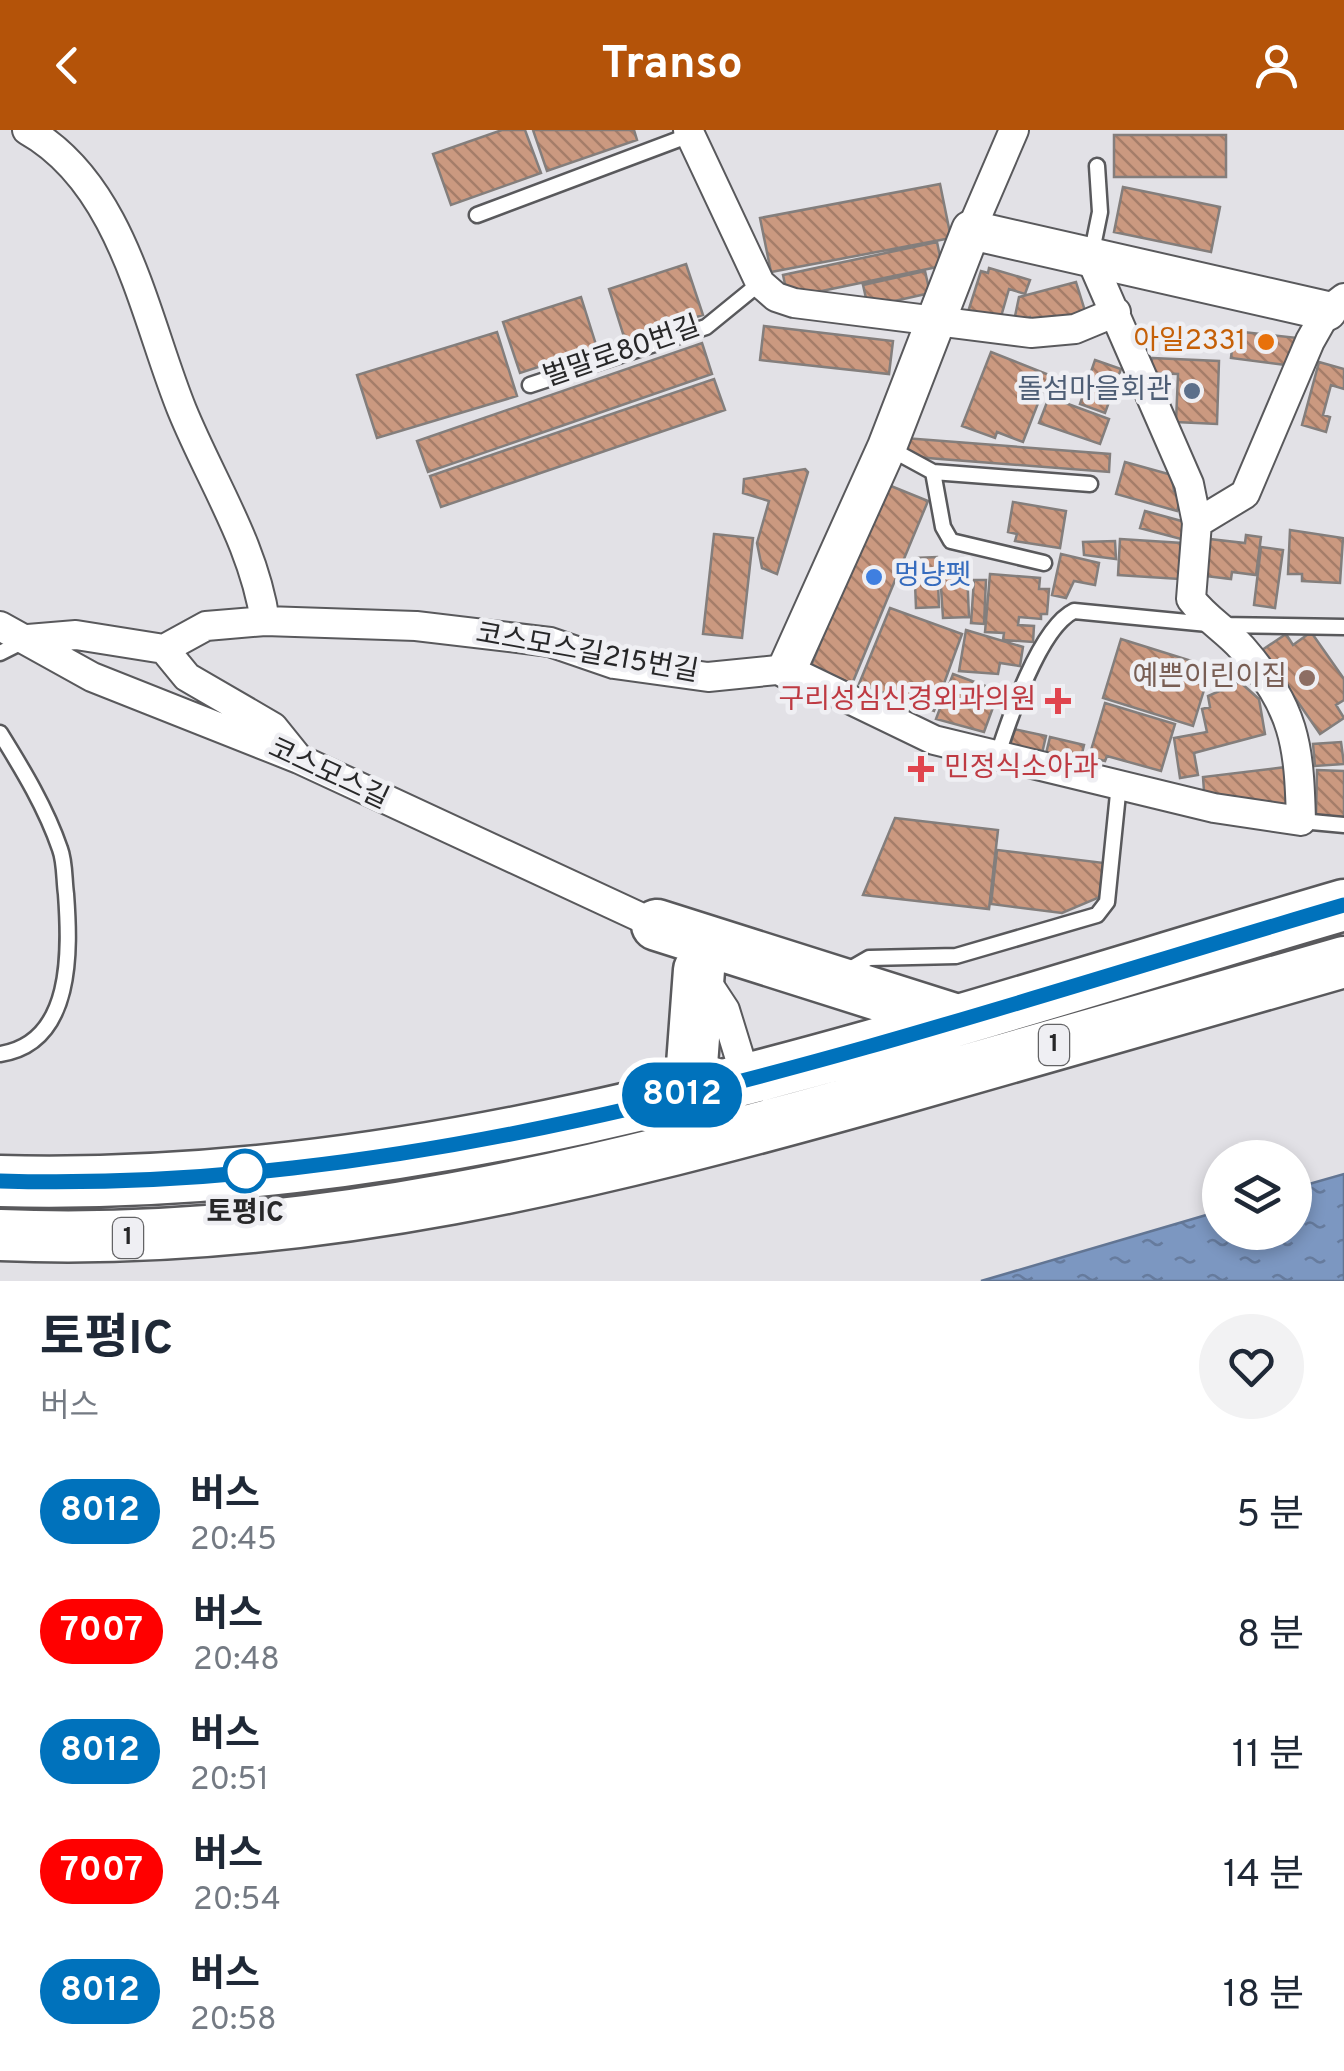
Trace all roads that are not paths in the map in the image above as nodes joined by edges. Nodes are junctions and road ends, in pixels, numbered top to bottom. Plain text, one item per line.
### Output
1 (27, 130) edge
2 (1014, 130) edge
3 (689, 133) edge
4 (1097, 166) dead end
5 (477, 215) dead end
6 (971, 230) junction
7 (1090, 257) junction
8 (760, 283) junction
9 (1338, 308) edge
10 (1116, 312) junction
11 (934, 322) junction
12 (530, 385) dead end
13 (887, 447) junction
14 (932, 472) junction
15 (1090, 484) dead end
16 (1197, 522) junction
17 (1044, 563) dead end
18 (266, 621) junction
19 (1218, 625) junction
20 (0, 626) edge
21 (1344, 627) edge
22 (28, 639) junction
23 (164, 648) junction
24 (0, 653) edge
25 (787, 669) junction
26 (0, 734) edge
27 (996, 758) junction
28 (299, 759) junction
29 (1119, 784) junction
30 (1301, 821) junction
31 (1344, 825) edge
32 (1344, 905) edge
33 (657, 925) junction
34 (1334, 969) edge
35 (699, 970) junction
36 (830, 982) junction
37 (954, 1019) junction
38 (0, 1054) edge
39 (747, 1080) junction
40 (690, 1092) junction
41 (763, 1128) junction
42 (0, 1182) edge
43 (0, 1235) edge

1 - 18 street
2 - 6 street
3 - 5 lane
3 - 8 street
4 - 7 lane
6 - 7 street
6 - 11 street
7 - 9 street
7 - 10 street
8 - 11 street
8 - 12 lane, 벌말로80번길
9 - 16 street
10 - 11 street
10 - 16 street
11 - 13 street
13 - 14 lane
13 - 25 street
14 - 15 lane
14 - 17 lane
16 - 19 street
18 - 23 street, 코스모스길215번길
18 - 25 street, 코스모스길215번길
19 - 21 lane
19 - 27 lane
19 - 30 street
20 - 22 street, 코스모스길
22 - 23 street
22 - 24 lane
22 - 28 street, 코스모스길
23 - 28 street
25 - 27 street
26 - 38 lane
27 - 29 street
28 - 33 street, 코스모스길
29 - 30 street
29 - 36 lane
30 - 31 lane
32 - 37 highway, 1
33 - 35 street
33 - 36 highway
34 - 41 highway, 1
35 - 39 street
35 - 40 highway
36 - 37 highway
37 - 39 highway, 1
39 - 40 highway, 1
39 - 41 street
40 - 42 highway, 1
41 - 43 highway, 1

